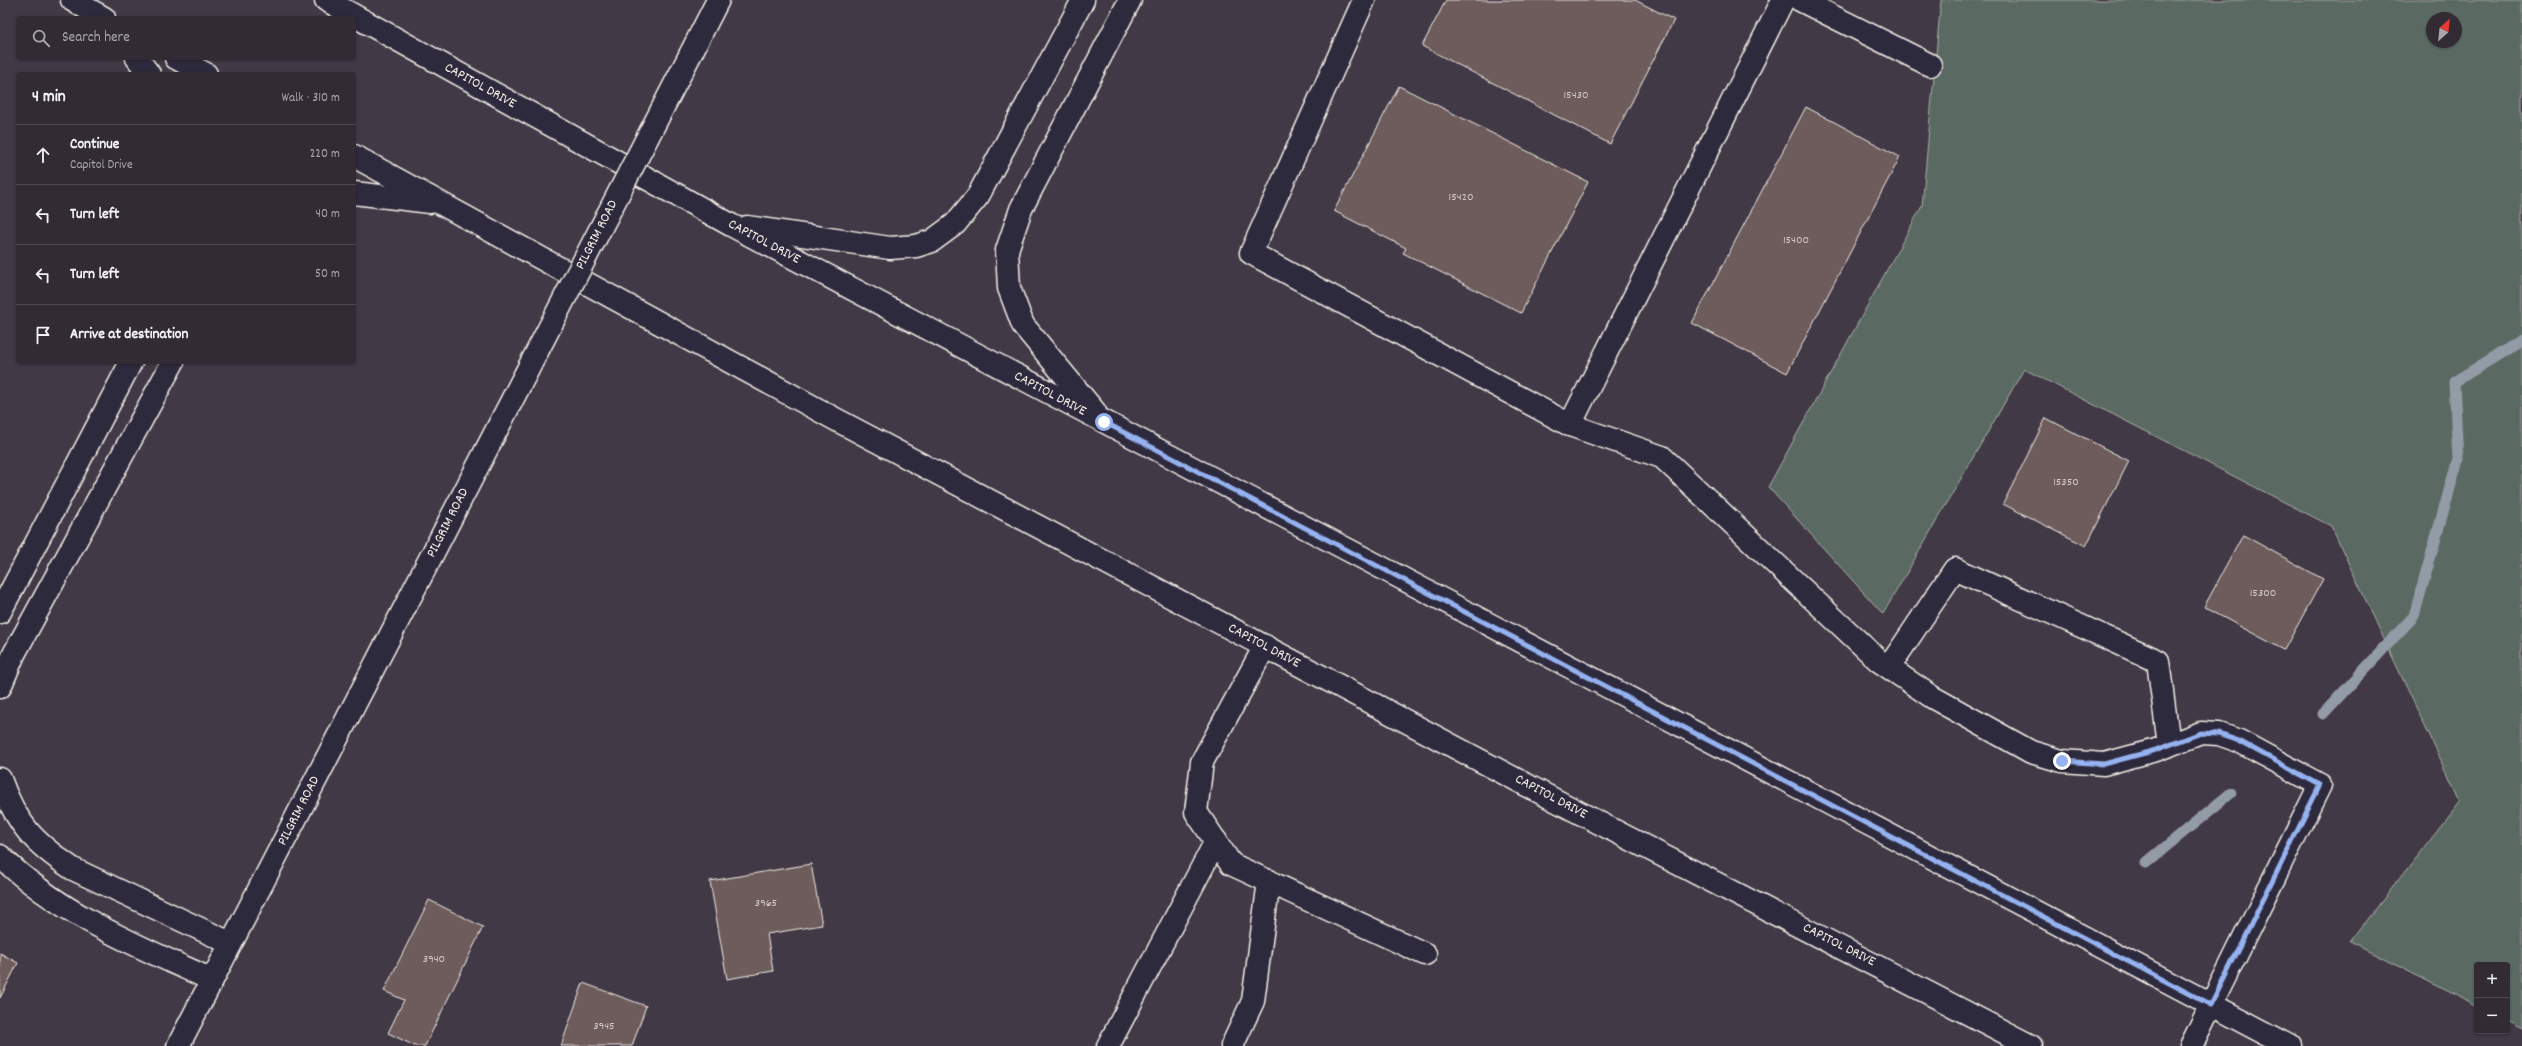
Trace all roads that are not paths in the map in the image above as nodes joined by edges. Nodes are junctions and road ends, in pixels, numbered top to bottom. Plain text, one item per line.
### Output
1 (72, 0) edge
2 (326, 0) edge
3 (718, 0) edge
4 (1083, 0) edge
5 (1130, 0) edge
6 (1364, 0) edge
7 (1784, 0) edge
8 (1800, 0) edge
9 (100, 16) edge
10 (355, 16) edge
11 (356, 17) edge
12 (138, 60) edge
13 (180, 60) edge
14 (1930, 65) dead end
15 (148, 72) edge
16 (202, 72) edge
17 (356, 157) edge
18 (356, 193) edge
19 (441, 203) junction
20 (731, 225) junction
21 (130, 364) edge
22 (172, 364) edge
23 (1104, 422) junction
24 (1570, 425) junction
25 (0, 612) edge
26 (1265, 646) junction
27 (1888, 667) junction
28 (0, 687) edge
29 (2169, 745) junction
30 (0, 779) edge
31 (1216, 842) junction
32 (0, 856) edge
33 (1269, 881) junction
34 (230, 943) junction
35 (1426, 954) dead end
36 (212, 980) junction
37 (2211, 1005) junction
38 (178, 1046) edge
39 (1108, 1046) edge
40 (1232, 1046) edge
41 (2031, 1046) edge
42 (2191, 1046) edge
43 (2290, 1046) edge

1 - 9 main road
2 - 10 main road, CAPITOL DRIVE
3 - 34 main road, PILGRIM ROAD, bridge
4 - 20 main road
5 - 23 main road
6 - 24 main road
7 - 24 main road
8 - 14 main road
11 - 20 main road, CAPITOL DRIVE
12 - 15 main road
13 - 16 main road
17 - 19 main road, CAPITOL DRIVE
18 - 19 main road
19 - 26 main road, CAPITOL DRIVE
20 - 23 main road, CAPITOL DRIVE
21 - 25 main road
22 - 28 main road
23 - 37 main road, CAPITOL DRIVE
24 - 27 main road
26 - 31 main road
26 - 41 main road, CAPITOL DRIVE
27 - 29 main road
27 - 29 main road
29 - 37 main road
30 - 34 main road
31 - 33 main road
31 - 39 main road
32 - 36 main road
33 - 35 main road
33 - 40 main road
34 - 36 main road, PILGRIM ROAD
36 - 38 main road, PILGRIM ROAD
37 - 42 main road
37 - 43 main road, CAPITOL DRIVE

